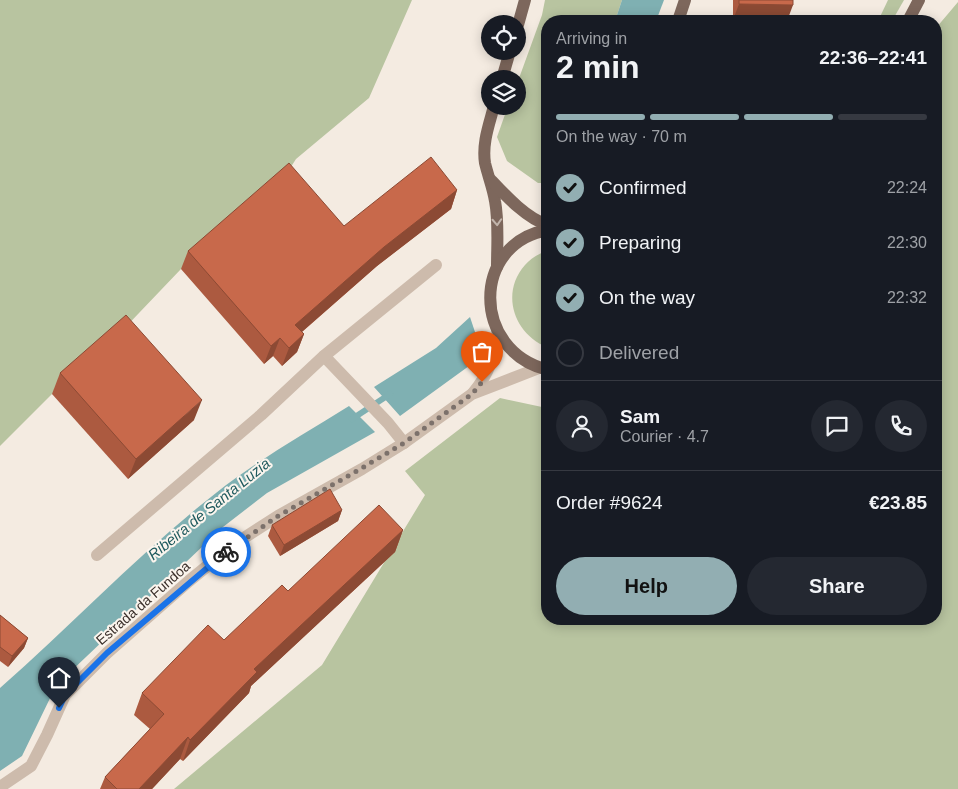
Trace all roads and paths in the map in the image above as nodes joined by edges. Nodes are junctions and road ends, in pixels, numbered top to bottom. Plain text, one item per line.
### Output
1 (525, 0) edge
2 (685, 0) edge
3 (919, 0) edge
4 (521, 15) edge
5 (680, 15) edge
6 (911, 15) edge
7 (491, 115) edge
8 (490, 178) junction
9 (541, 223) edge
10 (541, 230) edge
11 (436, 265) dead end
12 (497, 266) junction
13 (497, 331) junction
14 (324, 356) junction
15 (541, 368) edge
16 (541, 370) edge
17 (472, 394) junction
18 (404, 443) junction
19 (97, 556) dead end
20 (0, 787) edge

1 - 4 main road
2 - 5 main road
3 - 6 main road
7 - 8 main road
8 - 9 main road
8 -> 12 main road
10 - 12 main road
11 - 14 lane
12 - 13 main road
13 - 15 main road
13 - 17 lane
14 - 18 lane
14 - 19 lane
16 - 17 lane
17 - 18 lane, Estrada da Fundoa
18 - 20 lane, Estrada da Fundoa

